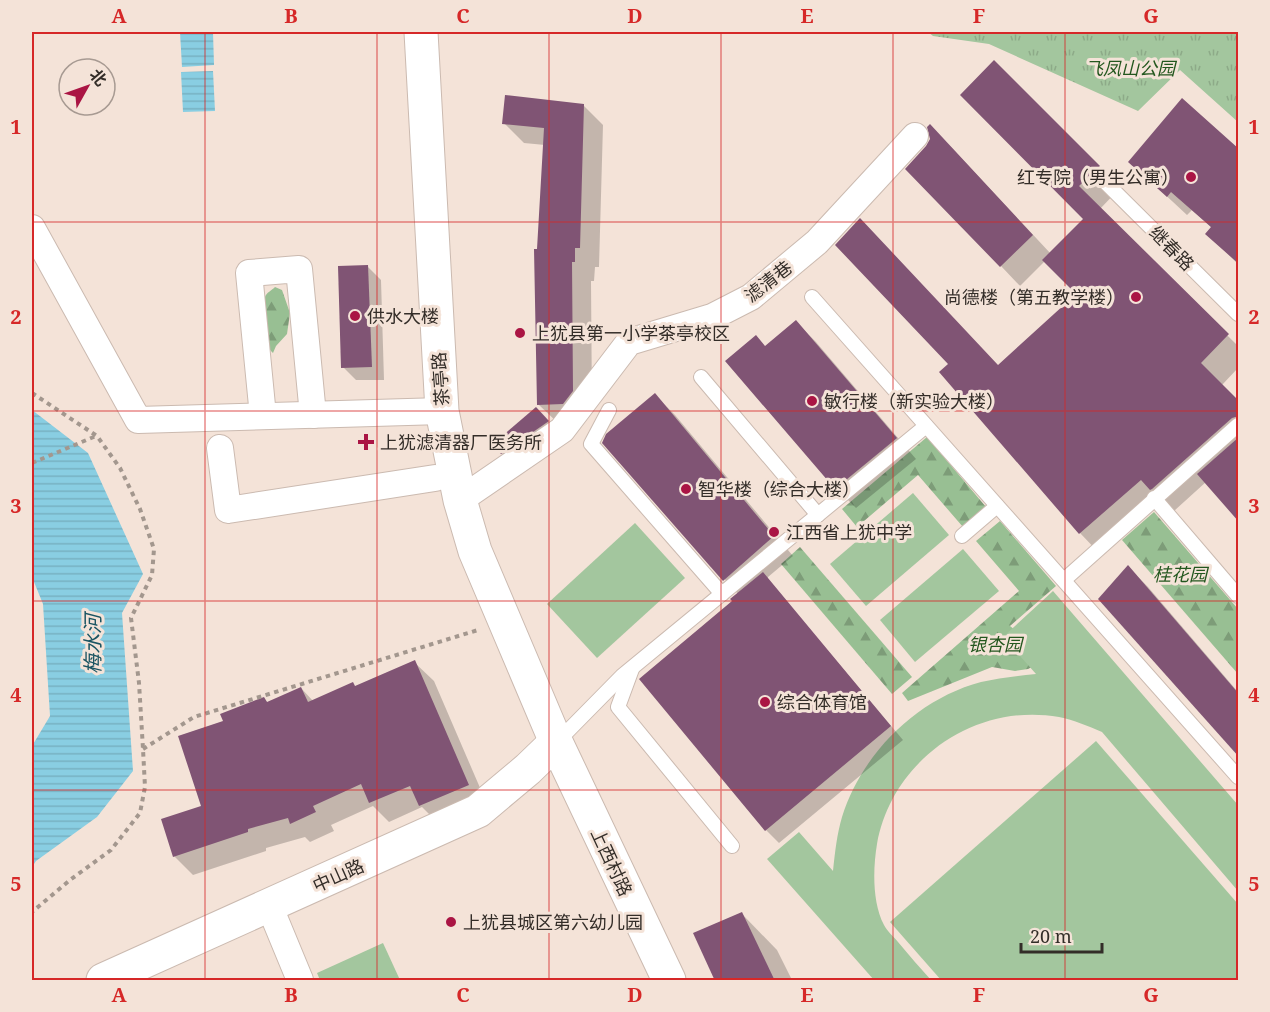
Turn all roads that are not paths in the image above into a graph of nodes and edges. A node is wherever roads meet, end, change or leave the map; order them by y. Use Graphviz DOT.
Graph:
graph roads {
  1 [pos="421,32"];
  2 [pos="915,136"];
  3 [pos="1106,183"];
  4 [pos="32,228"];
  5 [pos="812,297"];
  6 [pos="1239,314"];
  7 [pos="701,377"];
  8 [pos="609,410"];
  9 [pos="442,411"];
  10 [pos="313,415"];
  11 [pos="262,416"];
  12 [pos="1239,425"];
  13 [pos="926,426"];
  14 [pos="220,448"];
  15 [pos="435,478"];
  16 [pos="1154,498"];
  17 [pos="460,500"];
  18 [pos="997,506"];
  19 [pos="818,515"];
  20 [pos="962,536"];
  21 [pos="1064,580"];
  22 [pos="722,594"];
  23 [pos="1239,596"];
  24 [pos="633,667"];
  25 [pos="556,742"];
  26 [pos="1239,777"];
  27 [pos="732,846"];
  28 [pos="269,905"];
  29 [pos="103,981"];
  30 [pos="300,981"];
  31 [pos="669,981"];
  1 -- 9 [label="street, 茶亭路"];
  2 -- 17 [label="street, 滤清巷"];
  3 -- 6 [label="lane, 继春路"];
  4 -- 11 [label="street"];
  5 -- 13 [label="lane"];
  7 -- 19 [label="lane"];
  8 -- 22 [label="lane"];
  9 -- 10 [label="street"];
  9 -- 17 [label="street, 茶亭路"];
  10 -- 11 [label="street"];
  10 -- 11 [label="street"];
  12 -- 16 [label="lane"];
  13 -- 18 [label="lane"];
  13 -- 19 [label="lane"];
  14 -- 15 [label="street"];
  16 -- 21 [label="lane"];
  16 -- 23 [label="lane"];
  17 -- 25 [label="street, 茶亭路"];
  18 -- 20 [label="lane"];
  18 -- 21 [label="lane"];
  19 -- 22 [label="lane"];
  21 -- 26 [label="lane"];
  22 -- 24 [label="lane"];
  24 -- 25 [label="lane"];
  24 -- 27 [label="lane"];
  25 -- 28 [label="street, 中山路"];
  25 -- 31 [label="street, 上西村路"];
  28 -- 29 [label="street, 中山路"];
  28 -- 30 [label="street"];
}
